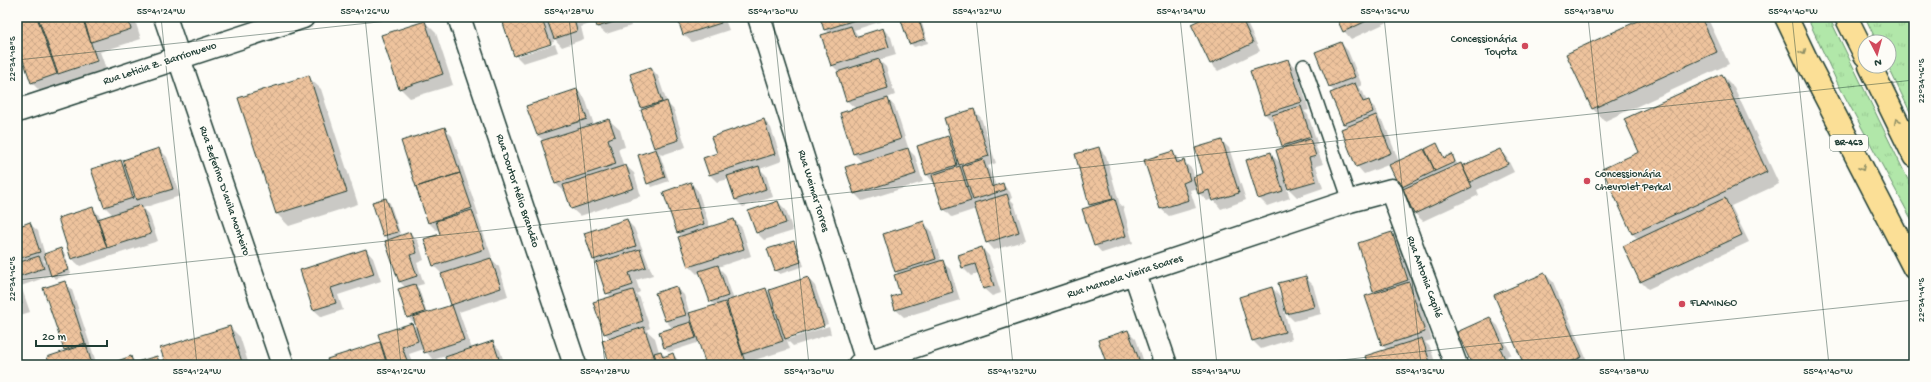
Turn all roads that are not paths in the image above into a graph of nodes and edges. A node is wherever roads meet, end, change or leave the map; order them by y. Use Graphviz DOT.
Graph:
graph roads {
  1 [pos="165,17"];
  2 [pos="302,17"];
  3 [pos="460,17"];
  4 [pos="759,17"];
  5 [pos="1786,17"];
  6 [pos="1846,17"];
  7 [pos="1857,39"];
  8 [pos="179,58"];
  9 [pos="1304,66"];
  10 [pos="1874,74"];
  11 [pos="17,111"];
  12 [pos="1914,156"];
  13 [pos="1391,190"];
  14 [pos="1350,201"];
  15 [pos="1914,268"];
  16 [pos="1135,274"];
  17 [pos="865,364"];
  18 [pos="283,365"];
  19 [pos="575,365"];
  20 [pos="1166,365"];
  21 [pos="1456,365"];
  1 -- 8 [label="street, Rua Zeferino D'avila Monteiro"];
  2 -- 8 [label="street, Rua Leticia Z. Barrionuevo"];
  3 -- 19 [label="street, Rua Doutor Hélio Brandão"];
  4 -- 17 [label="street, Rua Weimar Torres"];
  5 -- 15 [label="highway, BR-463, one-way"];
  6 -- 7 [label="highway"];
  8 -- 11 [label="street, Rua Leticia Z. Barrionuevo"];
  8 -- 18 [label="street, Rua Zeferino D'avila Monteiro"];
  9 -- 14 [label="lane"];
  12 -- 10 [label="highway, one-way"];
  13 -- 14 [label="street, Rua Manoela Vieira Soares"];
  13 -- 21 [label="street, Rua Antonia Capilé"];
  14 -- 16 [label="street, Rua Manoela Vieira Soares"];
  16 -- 17 [label="street, Rua Manoela Vieira Soares"];
  16 -- 20 [label="street"];
}
